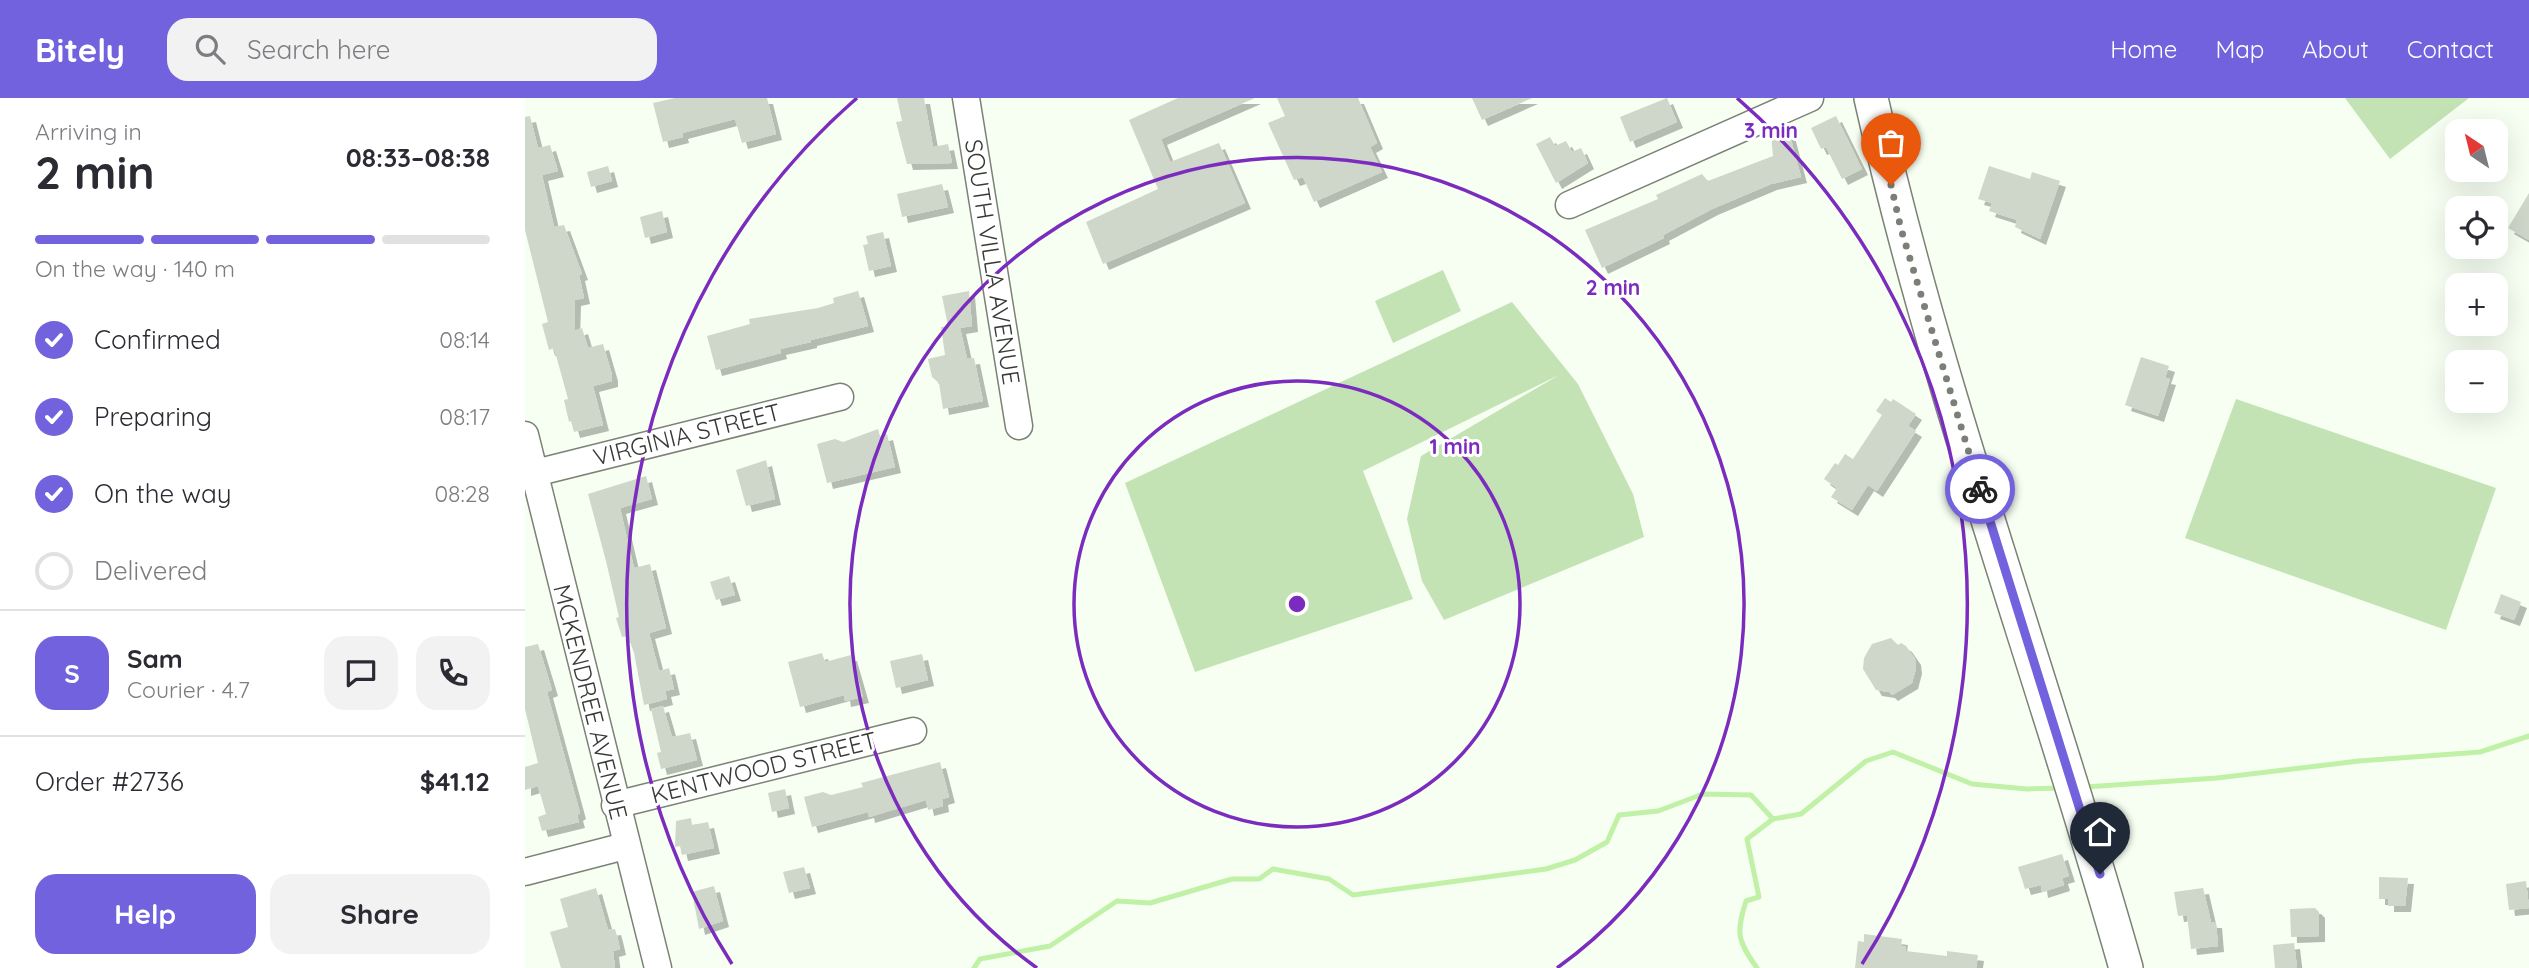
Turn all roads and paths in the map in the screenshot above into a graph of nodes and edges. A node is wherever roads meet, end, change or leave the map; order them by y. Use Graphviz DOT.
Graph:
graph roads {
  1 [pos="966,98"];
  2 [pos="1810,98"];
  3 [pos="1871,98"];
  4 [pos="1569,205"];
  5 [pos="840,397"];
  6 [pos="1019,426"];
  7 [pos="525,435"];
  8 [pos="535,473"];
  9 [pos="913,731"];
  10 [pos="615,805"];
  11 [pos="625,845"];
  12 [pos="525,872"];
  13 [pos="658,968"];
  14 [pos="2126,968"];
  1 -- 6 [label="street, SOUTH VILLA AVENUE"];
  2 -- 4 [label="street"];
  3 -- 14 [label="main road"];
  5 -- 8 [label="street, VIRGINIA STREET"];
  7 -- 8 [label="street, MCKENDREE AVENUE"];
  8 -- 10 [label="street, MCKENDREE AVENUE"];
  9 -- 10 [label="street, KENTWOOD STREET"];
  10 -- 11 [label="street, MCKENDREE AVENUE"];
  11 -- 12 [label="street"];
  11 -- 13 [label="street, MCKENDREE AVENUE"];
}
